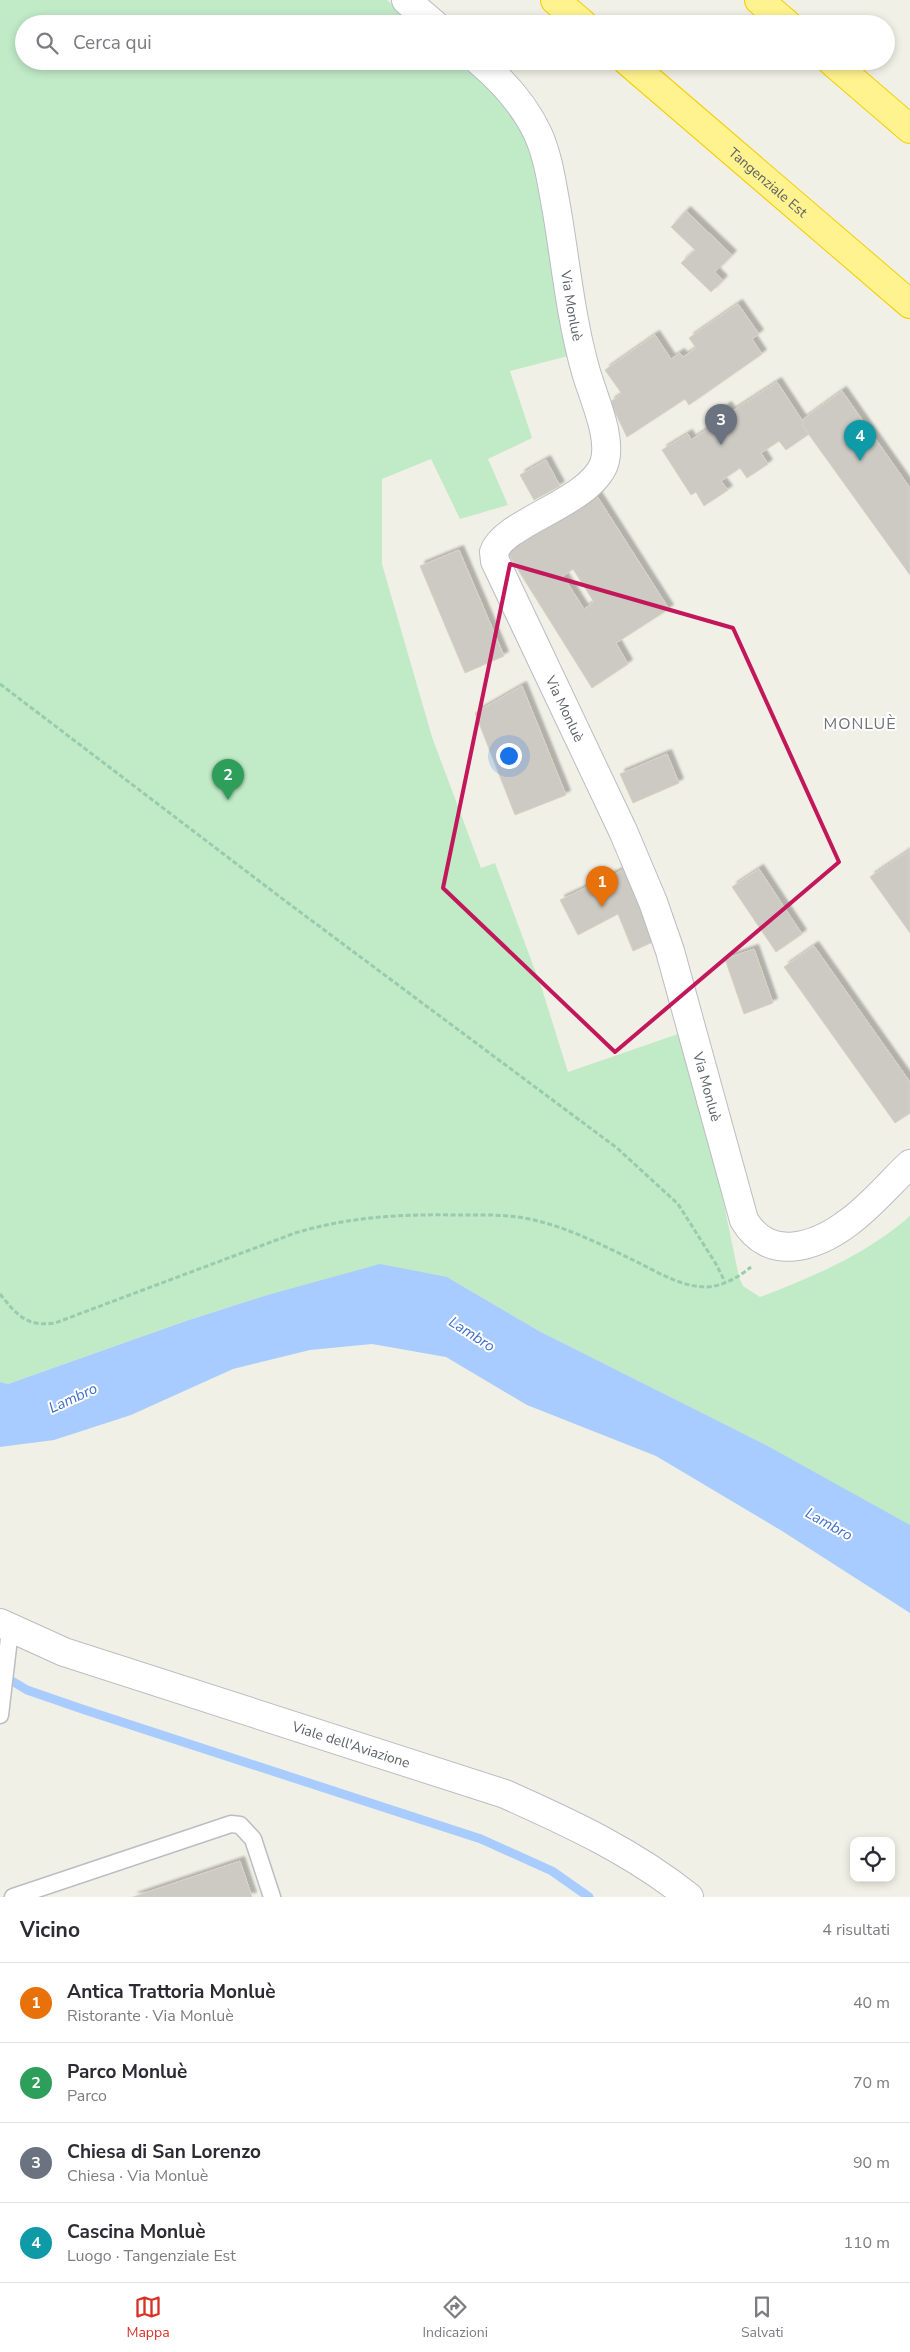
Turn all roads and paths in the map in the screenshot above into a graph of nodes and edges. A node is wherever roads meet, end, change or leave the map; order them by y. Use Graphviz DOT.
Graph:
graph roads {
  1 [pos="406,0"];
  2 [pos="555,0"];
  3 [pos="759,0"];
  4 [pos="424,15"];
  5 [pos="572,15"];
  6 [pos="776,15"];
  7 [pos="489,70"];
  8 [pos="637,70"];
  9 [pos="841,70"];
  10 [pos="910,129"];
  11 [pos="910,304"];
  12 [pos="0,684"];
  13 [pos="910,1164"];
  14 [pos="765,1242"];
  15 [pos="725,1282"];
  16 [pos="0,1294"];
  17 [pos="5,1626"];
  18 [pos="0,1715"];
  19 [pos="14,1897"];
  20 [pos="272,1897"];
  21 [pos="689,1897"];
  1 -- 4 [label="street"];
  2 -- 5 [label="highway"];
  3 -- 6 [label="highway"];
  7 -- 14 [label="street, Via Monluè"];
  8 -- 11 [label="highway, Tangenziale Est"];
  9 -- 10 [label="highway"];
  12 -- 15 [label="path"];
  13 -- 14 [label="street"];
  14 -- 15 [label="path"];
  15 -- 16 [label="path"];
  17 -- 18 [label="lane"];
  17 -- 21 [label="street, Viale dell'Aviazione"];
  19 -- 20 [label="lane"];
}
